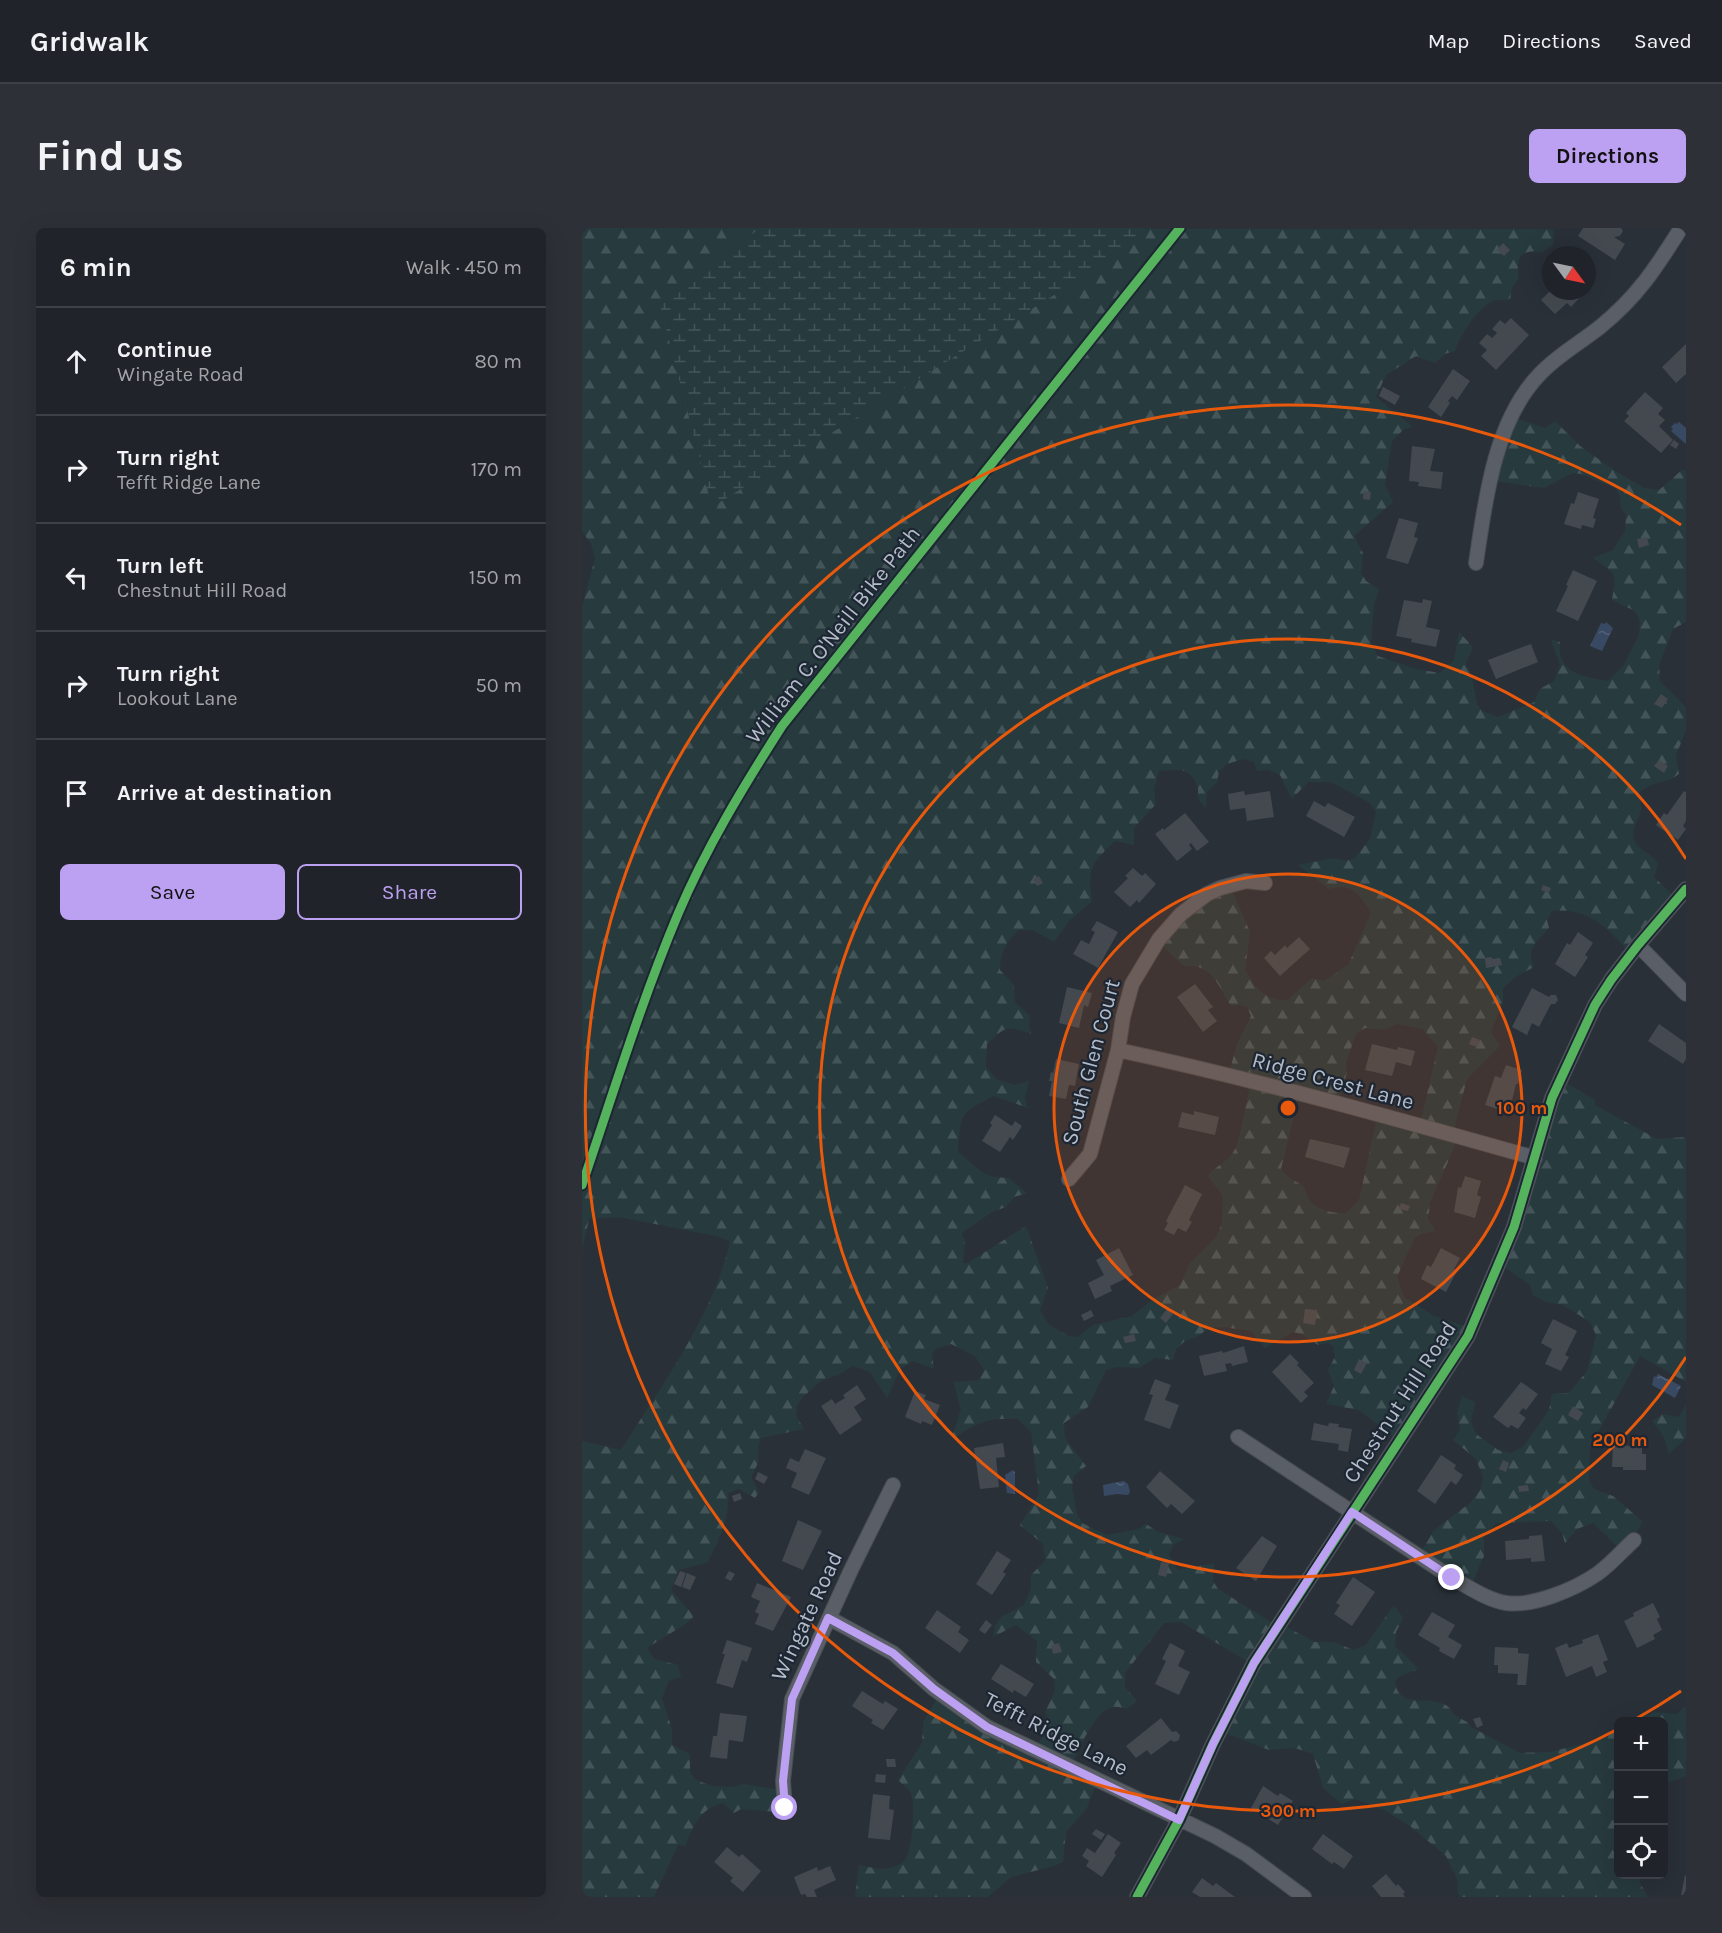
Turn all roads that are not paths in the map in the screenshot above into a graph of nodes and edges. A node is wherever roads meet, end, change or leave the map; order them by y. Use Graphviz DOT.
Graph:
graph roads {
  1 [pos="1681,228"];
  2 [pos="1476,563"];
  3 [pos="1265,884"];
  4 [pos="1686,889"];
  5 [pos="1638,945"];
  6 [pos="1686,994"];
  7 [pos="1118,1050"];
  8 [pos="1535,1158"];
  9 [pos="1069,1179"];
  10 [pos="1238,1437"];
  11 [pos="893,1485"];
  12 [pos="1352,1512"];
  13 [pos="1634,1540"];
  14 [pos="828,1618"];
  15 [pos="785,1808"];
  16 [pos="1179,1820"];
  17 [pos="1137,1897"];
  18 [pos="1304,1897"];
  1 -- 2 [label="street"];
  3 -- 7 [label="street, South Glen Court"];
  4 -- 5 [label="street, Chestnut Hill Road"];
  5 -- 6 [label="street"];
  5 -- 8 [label="street, Chestnut Hill Road"];
  7 -- 8 [label="street, Ridge Crest Lane"];
  7 -- 9 [label="street, South Glen Court"];
  8 -- 12 [label="street, Chestnut Hill Road"];
  10 -- 12 [label="street"];
  11 -- 14 [label="street, Wingate Road"];
  12 -- 13 [label="street"];
  12 -- 16 [label="street, Chestnut Hill Road"];
  14 -- 15 [label="street, Wingate Road"];
  14 -- 16 [label="street, Tefft Ridge Lane"];
  16 -- 17 [label="street, Chestnut Hill Road"];
  16 -- 18 [label="street, Tefft Ridge Lane"];
}
